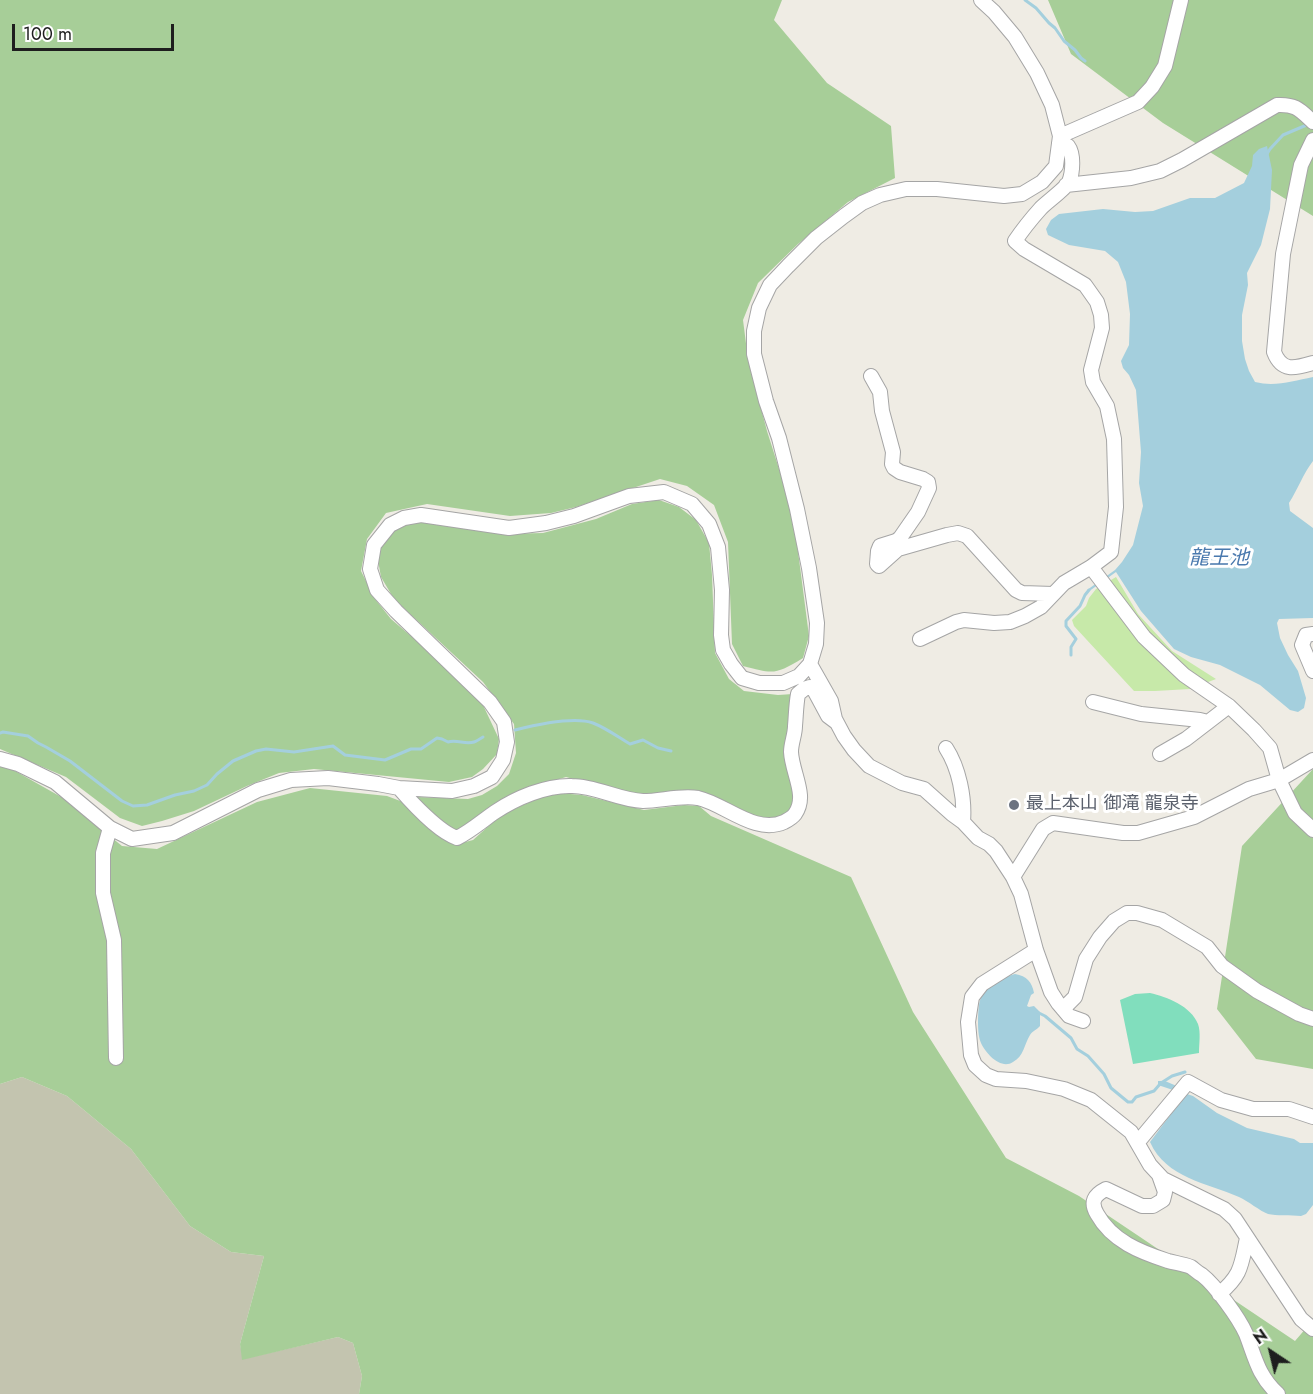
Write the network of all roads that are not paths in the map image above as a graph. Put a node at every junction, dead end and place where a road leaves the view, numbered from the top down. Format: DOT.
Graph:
graph roads {
  1 [pos="981,0"];
  2 [pos="1181,0"];
  3 [pos="1313,122"];
  4 [pos="1060,139"];
  5 [pos="1313,140"];
  6 [pos="1066,185"];
  7 [pos="1313,363"];
  8 [pos="871,376"];
  9 [pos="1098,576"];
  10 [pos="1053,594"];
  11 [pos="1313,634"];
  12 [pos="920,639"];
  13 [pos="810,664"];
  14 [pos="1313,671"];
  15 [pos="1093,702"];
  16 [pos="1229,706"];
  17 [pos="836,722"];
  18 [pos="1208,722"];
  19 [pos="945,748"];
  20 [pos="1160,753"];
  21 [pos="0,759"];
  22 [pos="1313,760"];
  23 [pos="1280,780"];
  24 [pos="399,788"];
  25 [pos="963,822"];
  26 [pos="110,828"];
  27 [pos="1313,830"];
  28 [pos="1013,877"];
  29 [pos="1036,950"];
  30 [pos="1063,1009"];
  31 [pos="1313,1019"];
  32 [pos="1083,1022"];
  33 [pos="116,1058"];
  34 [pos="1313,1117"];
  35 [pos="1137,1142"];
  36 [pos="1158,1173"];
  37 [pos="1247,1238"];
  38 [pos="1219,1294"];
  39 [pos="1313,1329"];
  40 [pos="1278,1394"];
  1 -- 4 [label="street"];
  2 -- 4 [label="street"];
  3 -- 6 [label="street"];
  4 -- 6 [label="street"];
  4 -- 13 [label="street"];
  5 -- 7 [label="street"];
  6 -- 9 [label="street"];
  8 -- 10 [label="street"];
  9 -- 10 [label="street"];
  9 -- 16 [label="street"];
  10 -- 12 [label="street"];
  11 -- 14 [label="street"];
  13 -- 17 [label="street"];
  13 -- 24 [label="street"];
  15 -- 18 [label="street"];
  16 -- 18 [label="street"];
  16 -- 23 [label="street"];
  17 -- 24 [label="street"];
  17 -- 25 [label="street"];
  18 -- 20 [label="street"];
  19 -- 25 [label="street"];
  21 -- 26 [label="street"];
  22 -- 23 [label="street"];
  23 -- 27 [label="street"];
  23 -- 28 [label="street"];
  24 -- 26 [label="street"];
  25 -- 28 [label="street"];
  26 -- 33 [label="street"];
  28 -- 29 [label="street"];
  29 -- 30 [label="street"];
  29 -- 35 [label="street"];
  30 -- 31 [label="street"];
  30 -- 32 [label="street"];
  34 -- 35 [label="street"];
  35 -- 36 [label="street"];
  36 -- 37 [label="street"];
  36 -- 38 [label="street"];
  37 -- 38 [label="street"];
  37 -- 39 [label="street"];
  38 -- 40 [label="street"];
}
